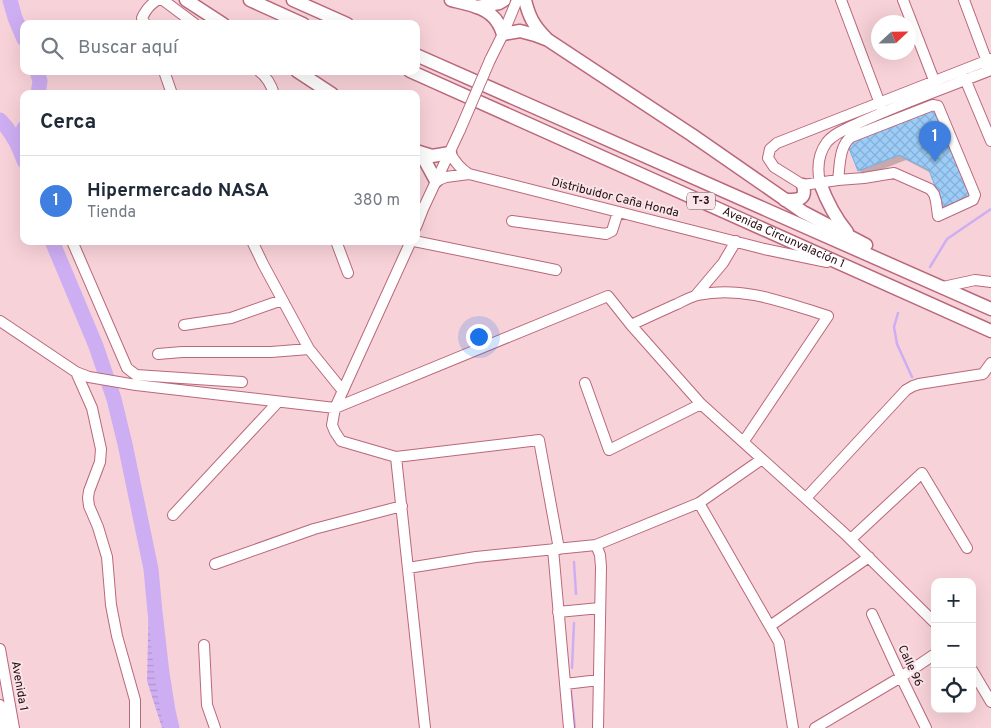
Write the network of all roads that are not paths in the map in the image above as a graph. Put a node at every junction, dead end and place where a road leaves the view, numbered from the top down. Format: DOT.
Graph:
graph roads {
  1 [pos="158,0"];
  2 [pos="186,0"];
  3 [pos="250,0"];
  4 [pos="293,0"];
  5 [pos="451,0"];
  6 [pos="504,0"];
  7 [pos="517,0"];
  8 [pos="525,0"];
  9 [pos="841,0"];
  10 [pos="903,0"];
  11 [pos="964,0"];
  12 [pos="477,7"];
  13 [pos="143,20"];
  14 [pos="190,20"];
  15 [pos="217,20"];
  16 [pos="295,20"];
  17 [pos="338,20"];
  18 [pos="503,34"];
  19 [pos="548,40"];
  20 [pos="420,56"];
  21 [pos="990,65"];
  22 [pos="165,75"];
  23 [pos="265,75"];
  24 [pos="303,75"];
  25 [pos="419,75"];
  26 [pos="964,75"];
  27 [pos="936,86"];
  28 [pos="171,90"];
  29 [pos="273,90"];
  30 [pos="326,90"];
  31 [pos="881,108"];
  32 [pos="991,141"];
  33 [pos="420,152"];
  34 [pos="450,153"];
  35 [pos="420,155"];
  36 [pos="469,174"];
  37 [pos="838,180"];
  38 [pos="436,181"];
  39 [pos="820,182"];
  40 [pos="804,185"];
  41 [pos="785,200"];
  42 [pos="618,212"];
  43 [pos="420,217"];
  44 [pos="512,221"];
  45 [pos="850,236"];
  46 [pos="736,241"];
  47 [pos="420,243"];
  48 [pos="74,245"];
  49 [pos="254,245"];
  50 [pos="338,245"];
  51 [pos="410,245"];
  52 [pos="843,265"];
  53 [pos="556,270"];
  54 [pos="348,273"];
  55 [pos="916,275"];
  56 [pos="991,282"];
  57 [pos="943,287"];
  58 [pos="696,295"];
  59 [pos="282,300"];
  60 [pos="991,309"];
  61 [pos="0,320"];
  62 [pos="184,325"];
  63 [pos="631,325"];
  64 [pos="991,331"];
  65 [pos="309,349"];
  66 [pos="158,354"];
  67 [pos="991,363"];
  68 [pos="76,372"];
  69 [pos="242,382"];
  70 [pos="585,383"];
  71 [pos="343,392"];
  72 [pos="278,402"];
  73 [pos="701,404"];
  74 [pos="336,408"];
  75 [pos="744,441"];
  76 [pos="396,458"];
  77 [pos="762,459"];
  78 [pos="806,498"];
  79 [pos="699,503"];
  80 [pos="402,506"];
  81 [pos="173,515"];
  82 [pos="851,539"];
  83 [pos="596,545"];
  84 [pos="967,548"];
  85 [pos="556,549"];
  86 [pos="869,557"];
  87 [pos="215,564"];
  88 [pos="408,568"];
  89 [pos="600,608"];
  90 [pos="558,612"];
  91 [pos="872,614"];
  92 [pos="931,619"];
  93 [pos="770,626"];
  94 [pos="204,645"];
  95 [pos="0,649"];
  96 [pos="931,657"];
  97 [pos="901,677"];
  98 [pos="976,677"];
  99 [pos="599,680"];
  100 [pos="565,684"];
  101 [pos="991,702"];
  102 [pos="4,708"];
  103 [pos="4,728"];
  104 [pos="14,728"];
  105 [pos="135,728"];
  106 [pos="215,728"];
  107 [pos="425,728"];
  108 [pos="569,728"];
  109 [pos="598,728"];
  110 [pos="793,728"];
  111 [pos="815,728"];
  112 [pos="926,728"];
  1 -- 13 [label="street"];
  1 -- 14 [label="street"];
  2 -- 15 [label="main road"];
  3 -- 16 [label="main road"];
  4 -- 17 [label="main road"];
  5 -- 12 [label="main road"];
  6 -- 12 [label="main road"];
  7 -- 18 [label="street"];
  8 -- 19 [label="main road"];
  9 -- 31 [label="street"];
  10 -- 27 [label="street"];
  11 -- 21 [label="street"];
  12 -- 18 [label="main road"];
  18 -- 19 [label="main road"];
  18 -- 34 [label="street, bridge"];
  19 -- 41 [label="main road"];
  20 -- 55 [label="main road, Avenida Circunvalación 1 / T-3"];
  21 -- 26 [label="street"];
  22 -- 28 [label="street"];
  23 -- 29 [label="street"];
  24 -- 30 [label="main road"];
  25 -- 52 [label="main road, Avenida Circunvalación 1 / T-3"];
  26 -- 27 [label="street"];
  26 -- 32 [label="street"];
  27 -- 31 [label="street"];
  31 -- 39 [label="street"];
  31 -- 40 [label="street"];
  33 -- 34 [label="main road"];
  34 -- 36 [label="street"];
  34 -- 38 [label="street"];
  35 -- 38 [label="main road"];
  36 -- 38 [label="street, Distribuidor Caña Honda"];
  36 -- 42 [label="street, Distribuidor Caña Honda"];
  37 -- 37 [label="street"];
  37 -- 39 [label="street"];
  38 -- 43 [label="street"];
  39 -- 40 [label="street"];
  39 -- 45 [label="main road"];
  40 -- 41 [label="main road"];
  41 -- 45 [label="main road"];
  42 -- 44 [label="street"];
  42 -- 46 [label="street, Distribuidor Caña Honda"];
  45 -- 55 [label="main road"];
  46 -- 52 [label="street, Distribuidor Caña Honda"];
  46 -- 58 [label="street"];
  47 -- 53 [label="street"];
  48 -- 69 [label="street"];
  49 -- 59 [label="street"];
  50 -- 54 [label="street"];
  51 -- 71 [label="street"];
  52 -- 64 [label="main road, Avenida Circunvalación 1 / T-3"];
  55 -- 57 [label="main road, Avenida Circunvalación 1 / T-3"];
  56 -- 57 [label="street"];
  57 -- 60 [label="main road, Avenida Circunvalación 1 / T-3"];
  58 -- 63 [label="street"];
  58 -- 75 [label="street"];
  59 -- 62 [label="street"];
  59 -- 65 [label="street"];
  61 -- 68 [label="street"];
  63 -- 73 [label="street"];
  63 -- 74 [label="street"];
  65 -- 66 [label="street"];
  65 -- 71 [label="street"];
  67 -- 78 [label="street"];
  68 -- 72 [label="street"];
  68 -- 105 [label="street"];
  70 -- 73 [label="street"];
  71 -- 74 [label="street"];
  72 -- 74 [label="street"];
  72 -- 81 [label="street"];
  73 -- 75 [label="street"];
  74 -- 76 [label="street"];
  75 -- 77 [label="street"];
  76 -- 80 [label="street"];
  76 -- 85 [label="street"];
  77 -- 78 [label="street"];
  77 -- 79 [label="street"];
  78 -- 82 [label="street"];
  79 -- 83 [label="street"];
  79 -- 93 [label="street"];
  80 -- 87 [label="street"];
  80 -- 88 [label="street"];
  82 -- 84 [label="street"];
  82 -- 86 [label="street"];
  83 -- 85 [label="street"];
  83 -- 89 [label="street"];
  85 -- 88 [label="street"];
  85 -- 90 [label="street"];
  86 -- 92 [label="street"];
  86 -- 93 [label="street"];
  88 -- 107 [label="street"];
  89 -- 90 [label="street"];
  89 -- 99 [label="street"];
  90 -- 100 [label="street"];
  91 -- 97 [label="street, Calle 96"];
  93 -- 110 [label="street"];
  94 -- 106 [label="street"];
  95 -- 102 [label="street, Avenida 1"];
  96 -- 97 [label="street"];
  97 -- 111 [label="street"];
  97 -- 112 [label="street, Calle 96"];
  98 -- 101 [label="street"];
  99 -- 100 [label="street"];
  99 -- 109 [label="street"];
  100 -- 108 [label="street"];
  102 -- 103 [label="street"];
  102 -- 104 [label="street, Avenida 1"];
}
